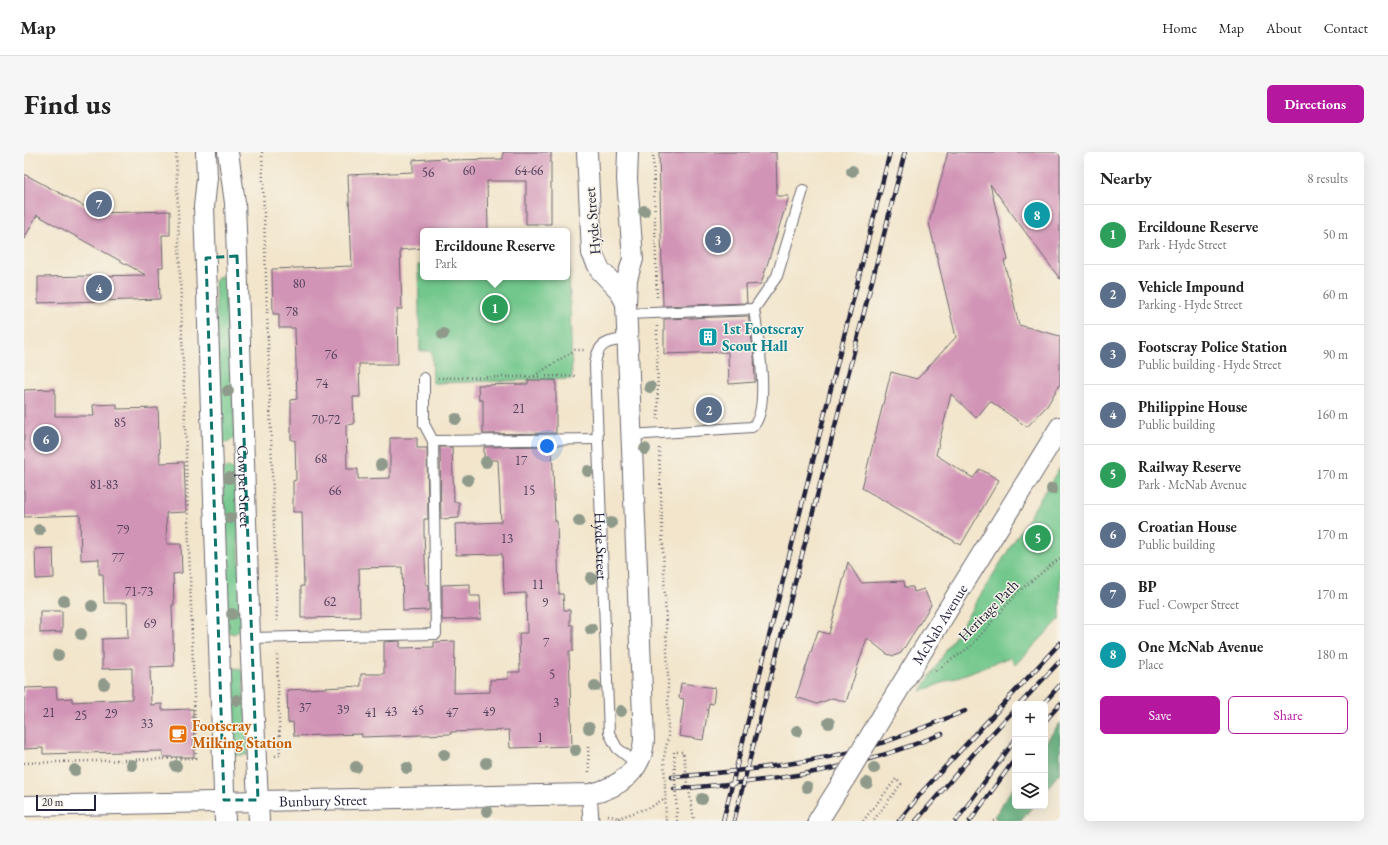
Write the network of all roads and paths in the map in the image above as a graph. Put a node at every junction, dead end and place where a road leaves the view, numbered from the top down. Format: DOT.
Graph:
graph roads {
  1 [pos="176,152"];
  2 [pos="206,152"];
  3 [pos="228,152"];
  4 [pos="262,152"];
  5 [pos="587,152"];
  6 [pos="628,152"];
  7 [pos="653,152"];
  8 [pos="803,190"];
  9 [pos="237,256"];
  10 [pos="206,258"];
  11 [pos="627,309"];
  12 [pos="754,309"];
  13 [pos="657,313"];
  14 [pos="628,339"];
  15 [pos="598,349"];
  16 [pos="534,376"];
  17 [pos="575,376"];
  18 [pos="424,378"];
  19 [pos="1060,427"];
  20 [pos="658,434"];
  21 [pos="631,435"];
  22 [pos="597,439"];
  23 [pos="433,441"];
  24 [pos="244,453"];
  25 [pos="213,454"];
  26 [pos="1060,558"];
  27 [pos="277,637"];
  28 [pos="250,644"];
  29 [pos="220,652"];
  30 [pos="929,674"];
  31 [pos="588,747"];
  32 [pos="270,756"];
  33 [pos="24,763"];
  34 [pos="637,764"];
  35 [pos="589,782"];
  36 [pos="621,782"];
  37 [pos="665,798"];
  38 [pos="224,800"];
  39 [pos="258,800"];
  40 [pos="24,806"];
  41 [pos="605,814"];
  42 [pos="618,818"];
  43 [pos="225,821"];
  44 [pos="258,821"];
  45 [pos="627,821"];
  46 [pos="666,821"];
  47 [pos="677,821"];
  48 [pos="694,821"];
  49 [pos="818,821"];
  50 [pos="863,821"];
  51 [pos="873,821"];
  1 -- 33 [label="path"];
  2 -- 10 [label="street, Cowper Street"];
  3 -- 9 [label="street, Cowper Street"];
  4 -- 27 [label="path"];
  5 -- 11 [label="street, Hyde Street"];
  6 -- 11 [label="street, Hyde Street"];
  7 -- 13 [label="path"];
  8 -- 12 [label="lane"];
  9 -- 10 [label="street"];
  9 -- 24 [label="street, Cowper Street"];
  10 -- 25 [label="street, Cowper Street"];
  11 -- 13 [label="lane"];
  11 -- 14 [label="street, Hyde Street"];
  12 -- 13 [label="lane"];
  12 -- 20 [label="lane"];
  13 -- 20 [label="path"];
  14 -- 15 [label="lane"];
  14 -- 21 [label="street, Hyde Street"];
  15 -- 16 [label="path"];
  15 -- 22 [label="lane, Hyde Street"];
  16 -- 17 [label="path"];
  16 -- 18 [label="path"];
  18 -- 23 [label="lane"];
  19 -- 49 [label="street, McNab Avenue, bridge"];
  20 -- 21 [label="lane"];
  20 -- 37 [label="path"];
  21 -- 34 [label="street, Hyde Street"];
  22 -- 23 [label="lane"];
  22 -- 34 [label="lane, Hyde Street"];
  23 -- 27 [label="lane"];
  24 -- 25 [label="street"];
  24 -- 28 [label="street, Cowper Street"];
  25 -- 29 [label="street, Cowper Street"];
  26 -- 30 [label="path, Heritage Path"];
  27 -- 28 [label="lane"];
  27 -- 32 [label="path"];
  28 -- 29 [label="street"];
  28 -- 39 [label="street, Cowper Street"];
  29 -- 38 [label="street, Cowper Street"];
  31 -- 35 [label="path"];
  34 -- 36 [label="street, Hyde Street"];
  36 -- 39 [label="street, Bunbury Street"];
  37 -- 42 [label="path"];
  37 -- 46 [label="path"];
  38 -- 39 [label="street, Bunbury Street"];
  38 -- 40 [label="street, Bunbury Street"];
  38 -- 43 [label="street, Cowper Street"];
  39 -- 44 [label="street, Cowper Street"];
  41 -- 42 [label="path"];
  42 -- 45 [label="path"];
  47 -- 48 [label="path, bridge"];
  50 -- 51 [label="path"];
}
